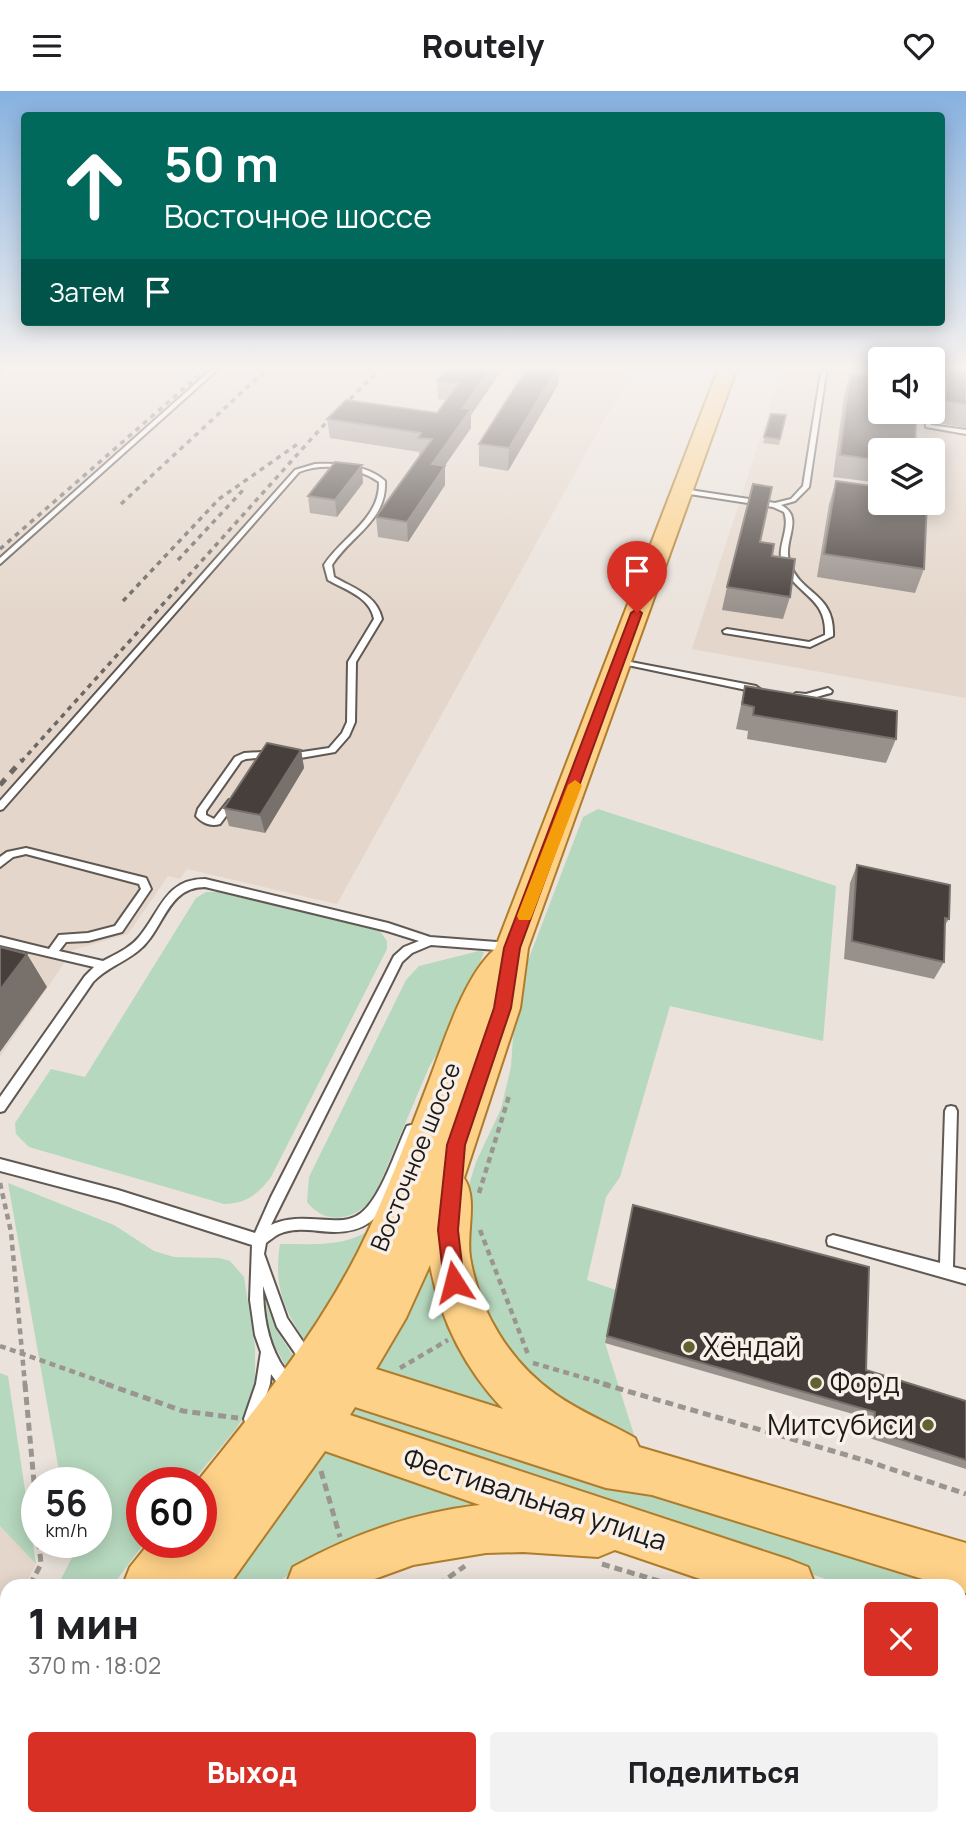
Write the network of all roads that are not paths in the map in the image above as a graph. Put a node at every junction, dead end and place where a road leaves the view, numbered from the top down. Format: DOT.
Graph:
graph roads {
  1 [pos="124,451"];
  2 [pos="698,451"];
  3 [pos="811,451"];
  4 [pos="683,491"];
  5 [pos="775,505"];
  6 [pos="0,562"];
  7 [pos="727,631"];
  8 [pos="618,661"];
  9 [pos="762,690"];
  10 [pos="828,691"];
  11 [pos="787,695"];
  12 [pos="262,755"];
  13 [pos="274,757"];
  14 [pos="284,757"];
  15 [pos="255,767"];
  16 [pos="236,797"];
  17 [pos="0,807"];
  18 [pos="0,863"];
  19 [pos="0,941"];
  20 [pos="430,941"];
  21 [pos="512,948"];
  22 [pos="52,953"];
  23 [pos="102,965"];
  24 [pos="468,1027"];
  25 [pos="425,1098"];
  26 [pos="0,1107"];
  27 [pos="951,1111"];
  28 [pos="414,1122"];
  29 [pos="456,1145"];
  30 [pos="0,1165"];
  31 [pos="259,1241"];
  32 [pos="833,1241"];
  33 [pos="259,1257"];
  34 [pos="946,1271"];
  35 [pos="966,1277"];
  36 [pos="267,1355"];
  37 [pos="318,1392"];
  38 [pos="242,1433"];
  39 [pos="652,1472"];
  40 [pos="217,1489"];
  41 [pos="169,1558"];
  42 [pos="670,1564"];
  43 [pos="966,1568"];
  44 [pos="153,1579"];
  45 [pos="204,1579"];
  46 [pos="321,1579"];
  47 [pos="756,1579"];
  1 -- 6 [label="lane"];
  2 -- 4 [label="main road, Восточное шоссе"];
  3 -- 5 [label="lane"];
  4 -- 5 [label="lane"];
  4 -- 8 [label="main road, Восточное шоссе"];
  5 -- 7 [label="lane"];
  8 -- 9 [label="lane"];
  8 -- 21 [label="main road, Восточное шоссе"];
  10 -- 11 [label="lane"];
  12 -- 13 [label="lane"];
  12 -- 15 [label="lane"];
  12 -- 16 [label="lane"];
  14 -- 17 [label="lane"];
  18 -- 22 [label="lane"];
  19 -- 22 [label="lane"];
  20 -- 21 [label="lane"];
  20 -- 23 [label="lane"];
  20 -- 31 [label="lane"];
  21 -- 24 [label="main road, Восточное шоссе"];
  21 -- 29 [label="main road, Восточное шоссе"];
  22 -- 23 [label="lane"];
  23 -- 26 [label="lane"];
  24 -- 25 [label="lane"];
  24 -- 37 [label="main road, Восточное шоссе"];
  27 -- 34 [label="lane"];
  28 -- 31 [label="lane"];
  29 -- 37 [label="main road"];
  29 -- 39 [label="main road"];
  30 -- 31 [label="lane"];
  31 -- 33 [label="lane"];
  32 -- 34 [label="lane"];
  33 -- 36 [label="lane"];
  33 -- 37 [label="lane"];
  34 -- 35 [label="lane"];
  36 -- 37 [label="lane"];
  36 -- 38 [label="lane"];
  37 -- 39 [label="main road"];
  37 -- 40 [label="main road"];
  37 -- 42 [label="main road, Фестивальная улица"];
  37 -- 45 [label="main road"];
  39 -- 43 [label="main road"];
  41 -- 44 [label="main road"];
  42 -- 46 [label="main road"];
  42 -- 47 [label="main road, Фестивальная улица"];
}
